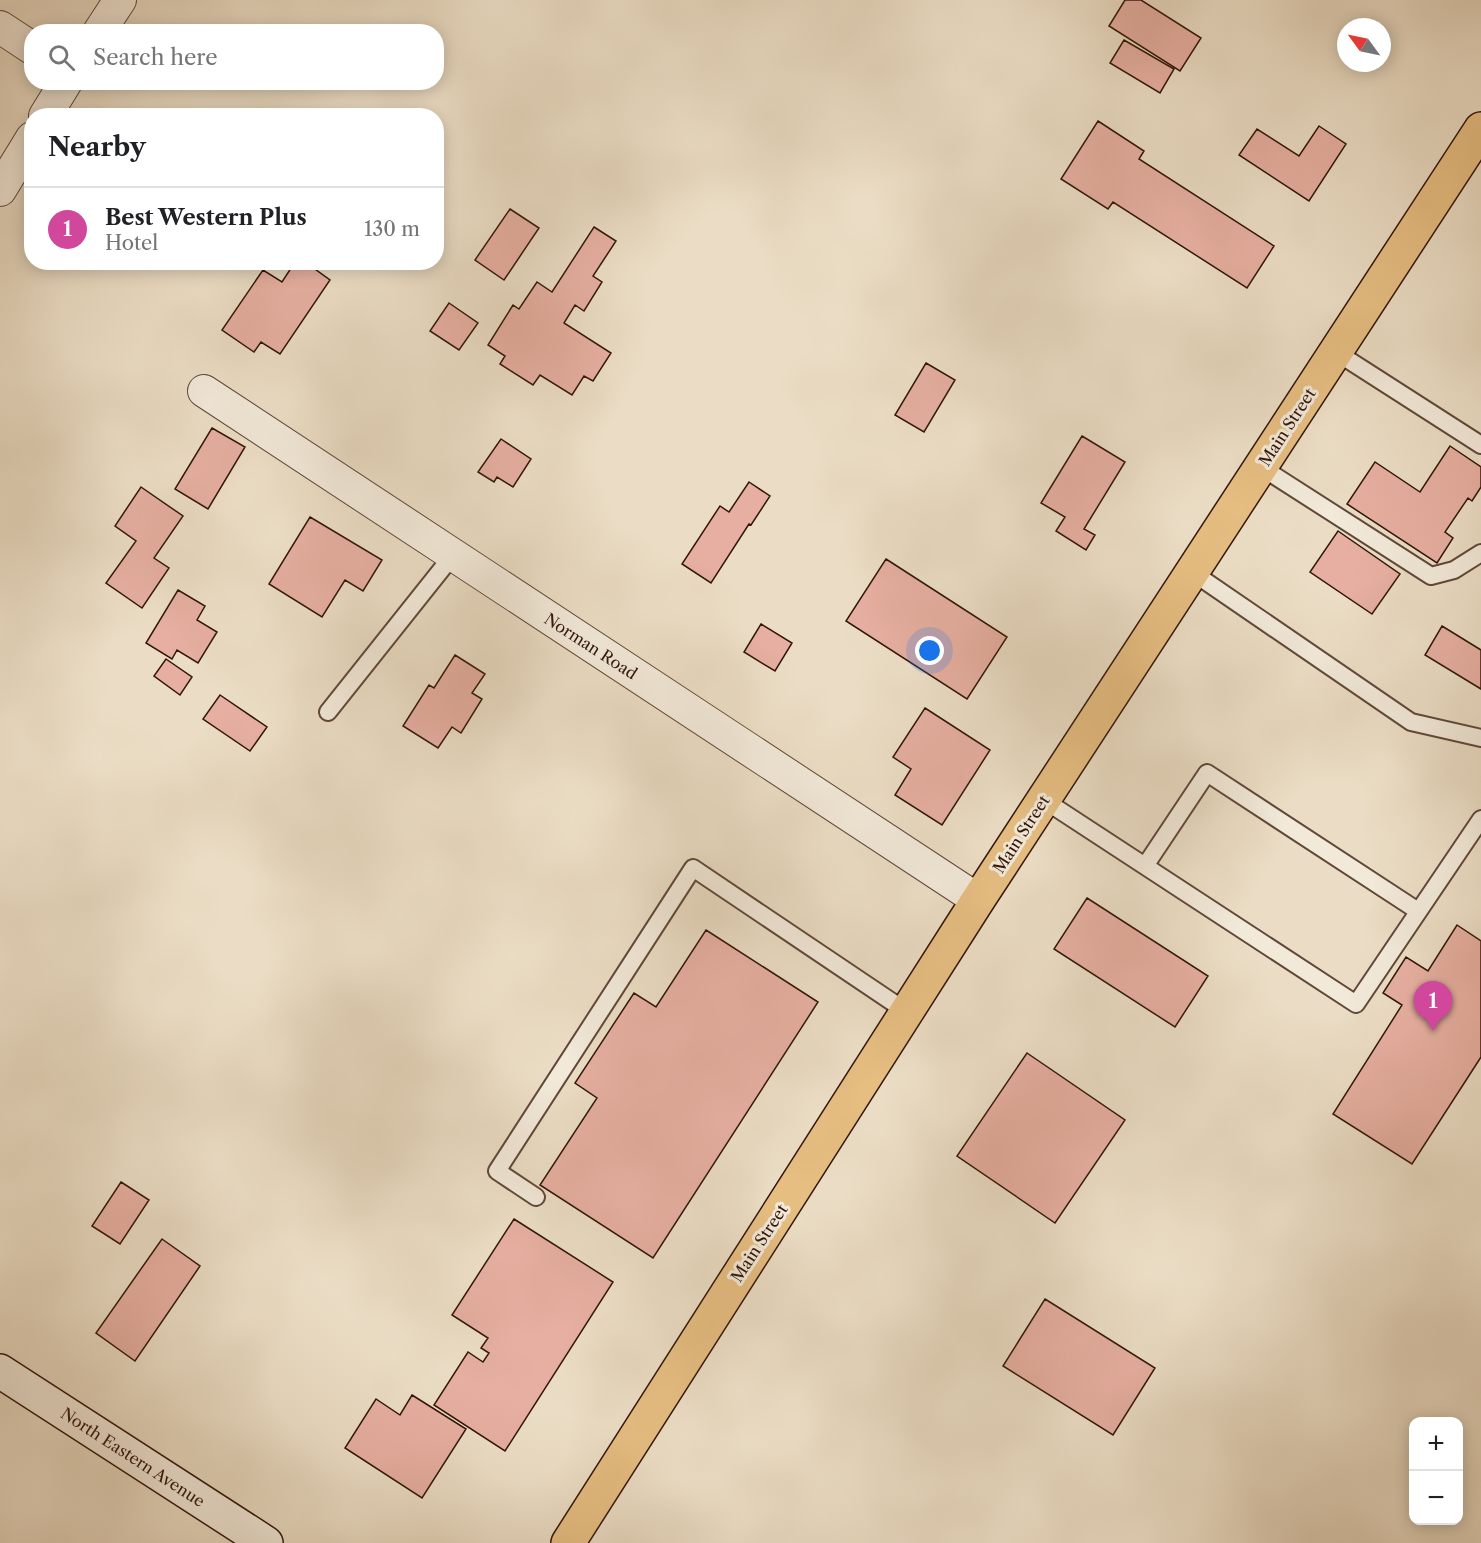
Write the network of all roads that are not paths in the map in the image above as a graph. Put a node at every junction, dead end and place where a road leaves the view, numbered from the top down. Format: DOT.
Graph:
graph roads {
  1 [pos="120,0"];
  2 [pos="104,24"];
  3 [pos="0,27"];
  4 [pos="24,43"];
  5 [pos="61,90"];
  6 [pos="50,108"];
  7 [pos="1481,129"];
  8 [pos="24,151"];
  9 [pos="0,190"];
  10 [pos="1336,352"];
  11 [pos="204,391"];
  12 [pos="1481,445"];
  13 [pos="1261,467"];
  14 [pos="1481,553"];
  15 [pos="453,555"];
  16 [pos="1192,572"];
  17 [pos="328,712"];
  18 [pos="1481,738"];
  19 [pos="1044,800"];
  20 [pos="1480,823"];
  21 [pos="1145,866"];
  22 [pos="978,900"];
  23 [pos="1418,911"];
  24 [pos="907,1012"];
  25 [pos="536,1197"];
  26 [pos="0,1371"];
  27 [pos="266,1543"];
  28 [pos="568,1543"];
  1 -- 2 [label="street"];
  3 -- 4 [label="street"];
  5 -- 6 [label="street"];
  7 -- 10 [label="main road, Main Street"];
  8 -- 9 [label="street"];
  10 -- 12 [label="lane"];
  10 -- 13 [label="main road, Main Street"];
  11 -- 15 [label="street, Norman Road"];
  13 -- 14 [label="lane"];
  13 -- 16 [label="main road, Main Street"];
  15 -- 17 [label="lane"];
  15 -- 22 [label="street, Norman Road"];
  16 -- 18 [label="lane"];
  16 -- 19 [label="main road, Main Street"];
  19 -- 21 [label="lane"];
  19 -- 22 [label="main road, Main Street"];
  20 -- 23 [label="lane"];
  21 -- 23 [label="lane"];
  21 -- 23 [label="lane"];
  22 -- 24 [label="main road, Main Street"];
  24 -- 25 [label="lane"];
  24 -- 28 [label="main road, Main Street"];
  26 -- 27 [label="street, North Eastern Avenue"];
}
